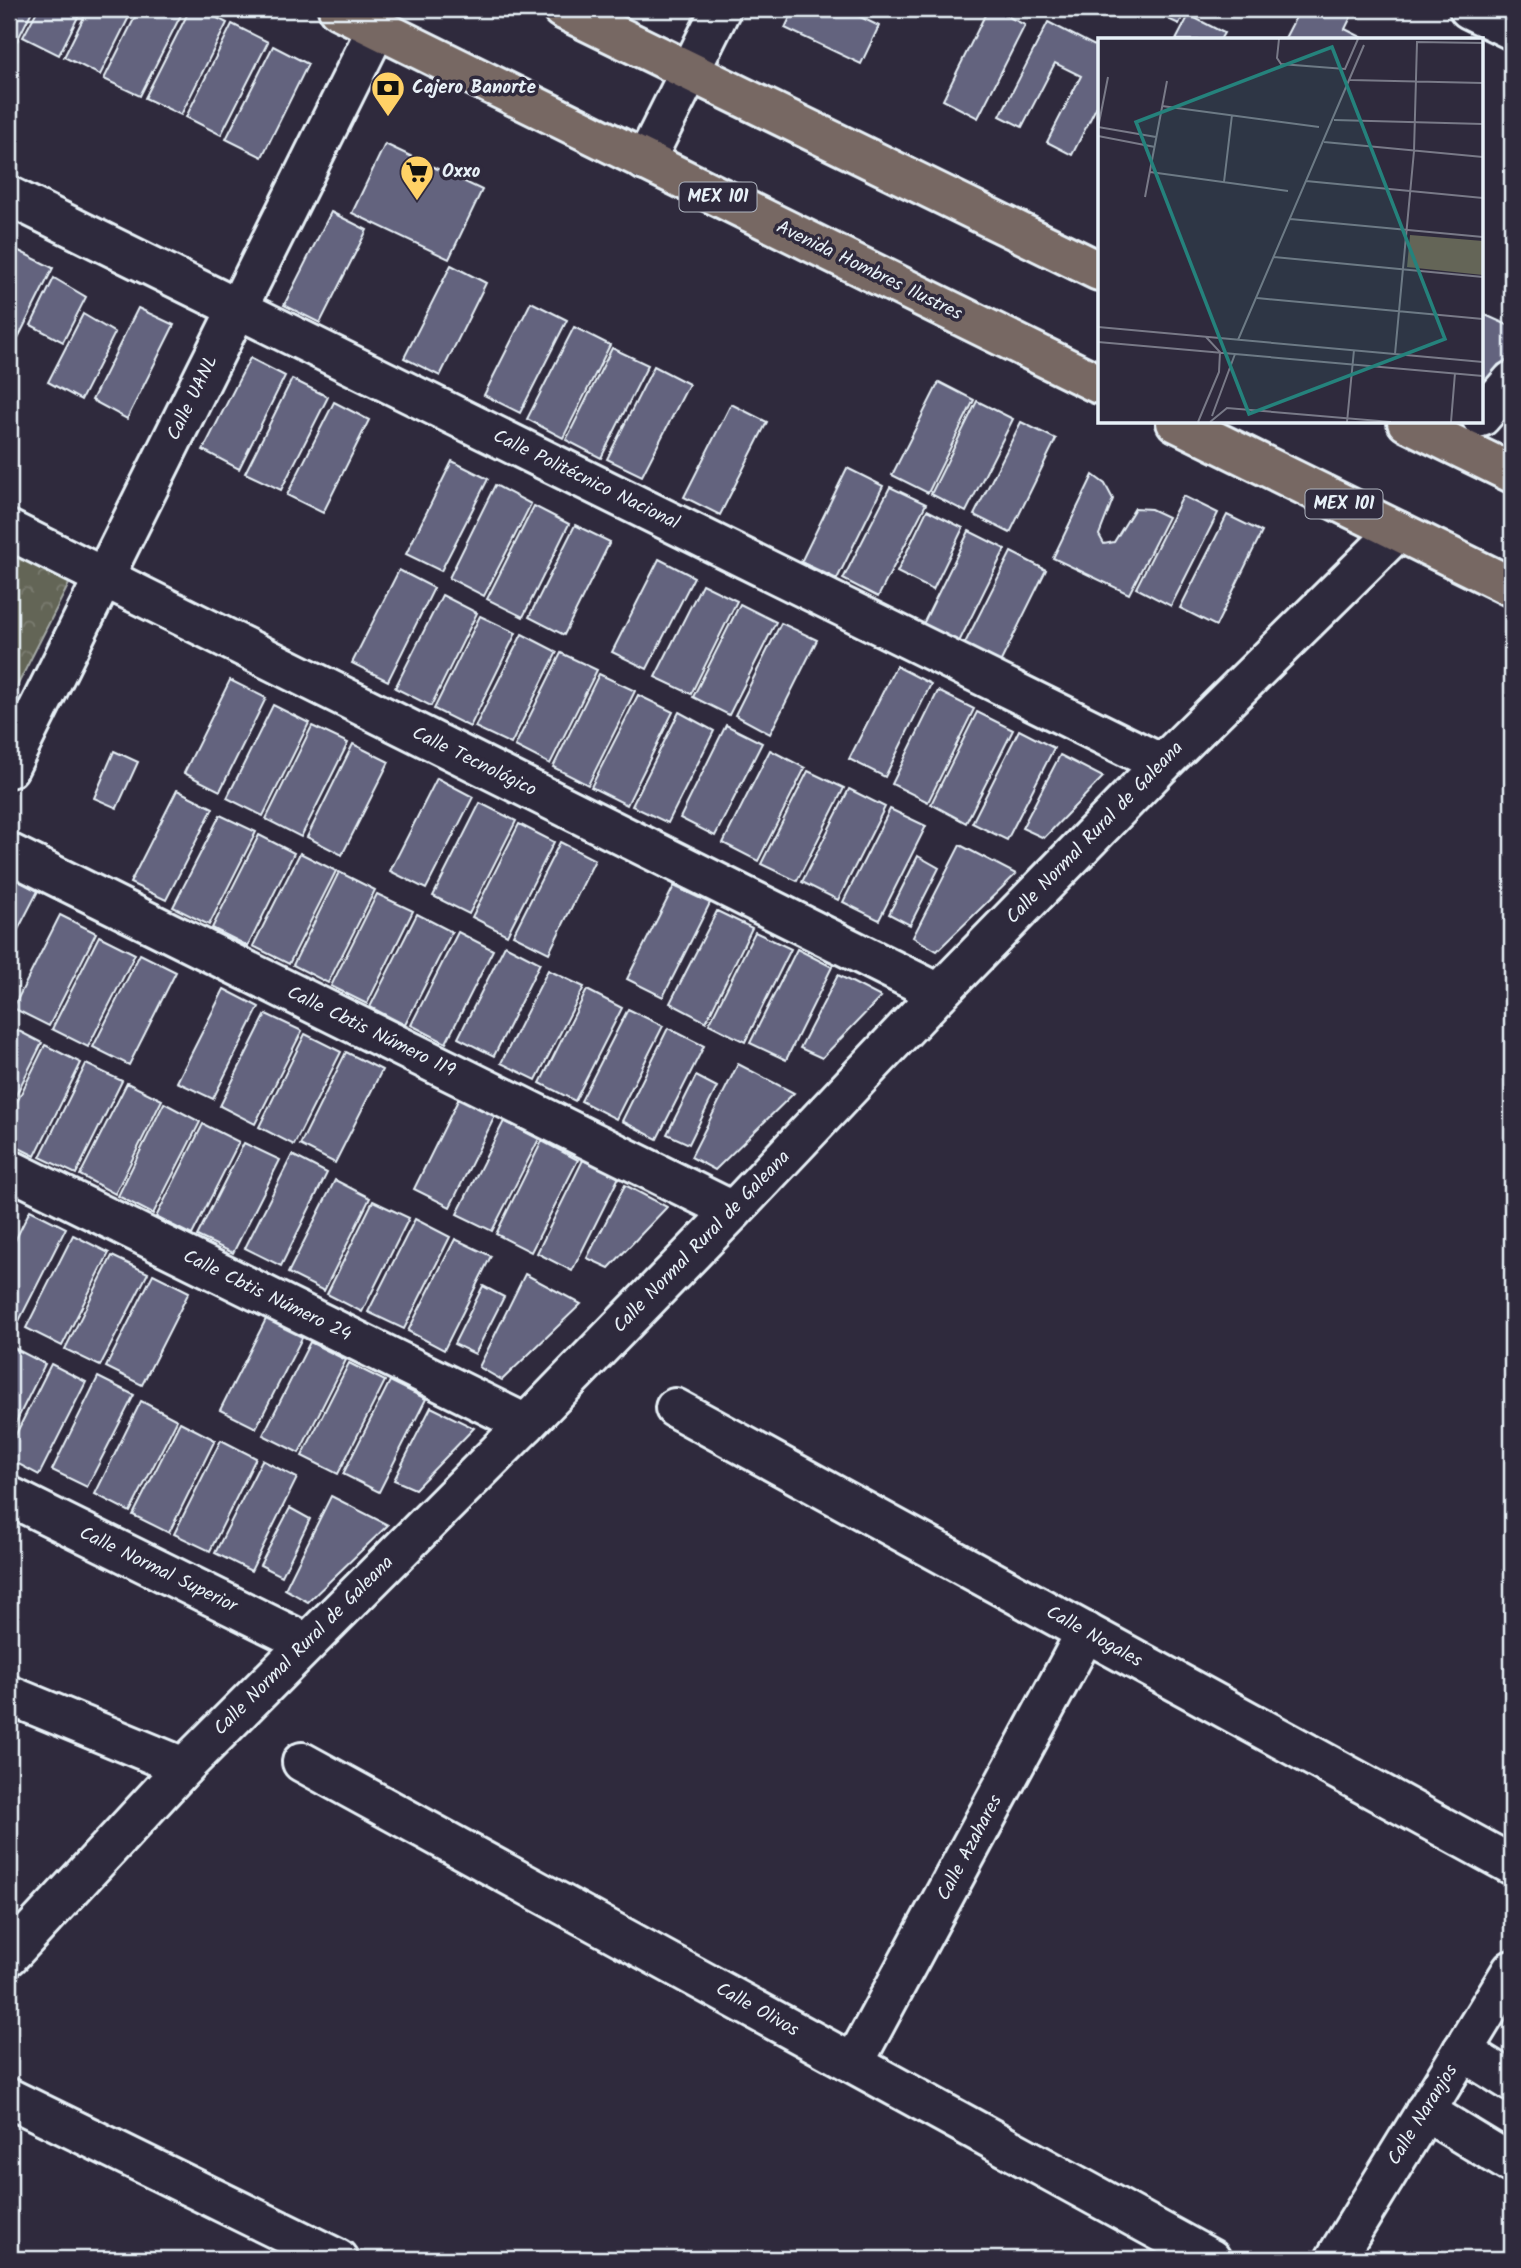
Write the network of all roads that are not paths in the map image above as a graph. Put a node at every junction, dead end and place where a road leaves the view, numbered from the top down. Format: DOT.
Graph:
graph roads {
  1 [pos="338,9"];
  2 [pos="562,9"];
  3 [pos="721,9"];
  4 [pos="1469,9"];
  5 [pos="377,28"];
  6 [pos="1512,30"];
  7 [pos="690,71"];
  8 [pos="645,161"];
  9 [pos="9,197"];
  10 [pos="1098,271"];
  11 [pos="237,309"];
  12 [pos="1512,381"];
  13 [pos="1098,384"];
  14 [pos="1482,419"];
  15 [pos="1180,424"];
  16 [pos="1418,424"];
  17 [pos="1470,434"];
  18 [pos="1512,445"];
  19 [pos="1512,473"];
  20 [pos="9,530"];
  21 [pos="1398,531"];
  22 [pos="103,578"];
  23 [pos="1512,587"];
  24 [pos="1163,764"];
  25 [pos="9,768"];
  26 [pos="9,853"];
  27 [pos="939,993"];
  28 [pos="9,1169"];
  29 [pos="733,1211"];
  30 [pos="675,1408"];
  31 [pos="526,1424"];
  32 [pos="9,1496"];
  33 [pos="1086,1632"];
  34 [pos="307,1643"];
  35 [pos="9,1695"];
  36 [pos="302,1762"];
  37 [pos="184,1767"];
  38 [pos="1512,1866"];
  39 [pos="9,1956"];
  40 [pos="1512,1970"];
  41 [pos="1462,2051"];
  42 [pos="854,2063"];
  43 [pos="1512,2082"];
  44 [pos="9,2098"];
  45 [pos="1425,2111"];
  46 [pos="1512,2164"];
  47 [pos="338,2259"];
  48 [pos="1211,2259"];
  49 [pos="1335,2259"];
  1 -- 5 [label="main road, Avenida Hombres Ilustres / MEX 101"];
  2 -- 7 [label="main road"];
  3 -- 7 [label="street"];
  4 -- 6 [label="street"];
  5 -- 8 [label="main road, Avenida Hombres Ilustres / MEX 101"];
  5 -- 11 [label="street, Calle UANL"];
  7 -- 8 [label="street"];
  7 -- 10 [label="main road"];
  8 -- 13 [label="main road, Avenida Hombres Ilustres / MEX 101"];
  9 -- 11 [label="street, Calle Politécnico Nacional"];
  11 -- 22 [label="street, Calle UANL"];
  11 -- 24 [label="street, Calle Politécnico Nacional"];
  12 -- 14 [label="street"];
  15 -- 21 [label="main road, MEX 101"];
  16 -- 17 [label="main road"];
  17 -- 18 [label="main road"];
  17 -- 19 [label="main road"];
  20 -- 22 [label="street, Calle Tecnológico"];
  21 -- 23 [label="main road, MEX 101"];
  21 -- 24 [label="street, Calle Normal Rural de Galeana"];
  22 -- 25 [label="street, Calle UANL"];
  22 -- 27 [label="street, Calle Tecnológico"];
  24 -- 27 [label="street, Calle Normal Rural de Galeana"];
  26 -- 29 [label="street, Calle Cbtis Número 119"];
  27 -- 29 [label="street, Calle Normal Rural de Galeana"];
  28 -- 31 [label="street, Calle Cbtis Número 24"];
  29 -- 31 [label="street, Calle Normal Rural de Galeana"];
  30 -- 33 [label="street, Calle Nogales"];
  31 -- 34 [label="street, Calle Normal Rural de Galeana"];
  32 -- 34 [label="street, Calle Normal Superior"];
  33 -- 38 [label="street, Calle Nogales"];
  33 -- 42 [label="street, Calle Azahares"];
  34 -- 37 [label="street, Calle Normal Rural de Galeana"];
  35 -- 37 [label="street"];
  36 -- 42 [label="street, Calle Olivos"];
  37 -- 39 [label="street, Calle Normal Rural de Galeana"];
  40 -- 41 [label="street, Calle Naranjos"];
  41 -- 43 [label="street"];
  41 -- 45 [label="street, Calle Naranjos"];
  42 -- 48 [label="street, Calle Olivos"];
  44 -- 47 [label="street"];
  45 -- 46 [label="street"];
  45 -- 49 [label="street, Calle Naranjos"];
}
